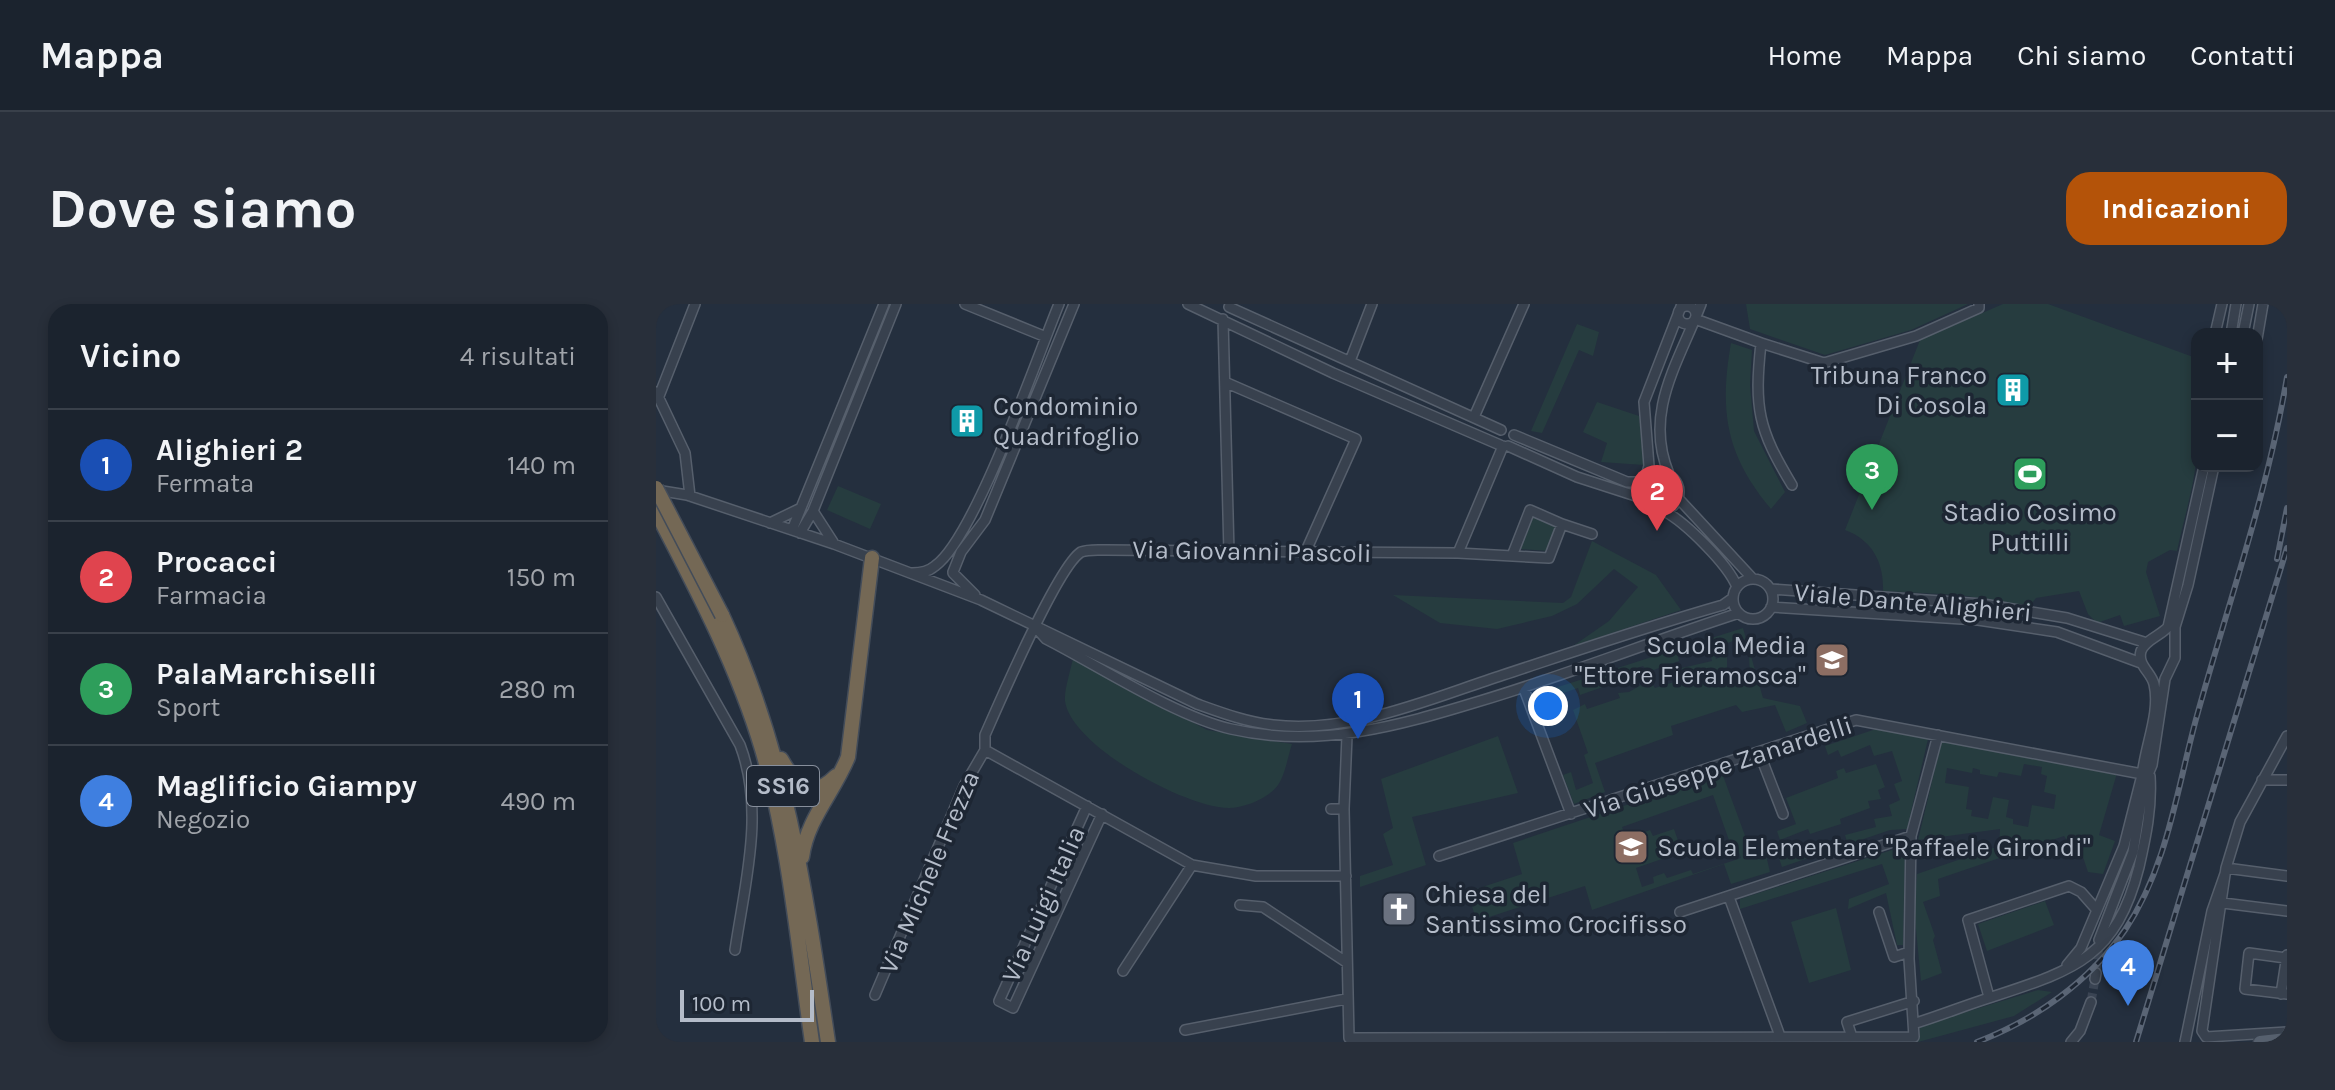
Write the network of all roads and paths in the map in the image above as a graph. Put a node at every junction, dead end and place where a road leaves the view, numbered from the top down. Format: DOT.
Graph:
graph roads {
  1 [pos="695,304"];
  2 [pos="884,304"];
  3 [pos="896,304"];
  4 [pos="965,304"];
  5 [pos="1059,304"];
  6 [pos="1074,304"];
  7 [pos="1188,304"];
  8 [pos="1372,304"];
  9 [pos="1524,304"];
  10 [pos="1701,304"];
  11 [pos="1979,304"];
  12 [pos="2222,304"];
  13 [pos="2236,304"];
  14 [pos="2249,304"];
  15 [pos="2263,304"];
  16 [pos="1228,306"];
  17 [pos="1212,308"];
  18 [pos="1680,308"];
  19 [pos="1223,319"];
  20 [pos="1695,319"];
  21 [pos="2216,328"];
  22 [pos="2232,328"];
  23 [pos="2244,328"];
  24 [pos="2259,328"];
  25 [pos="1046,337"];
  26 [pos="1761,343"];
  27 [pos="1350,361"];
  28 [pos="1227,383"];
  29 [pos="657,394"];
  30 [pos="1474,417"];
  31 [pos="1501,430"];
  32 [pos="1514,435"];
  33 [pos="1504,446"];
  34 [pos="2203,472"];
  35 [pos="2213,472"];
  36 [pos="1669,474"];
  37 [pos="1644,481"];
  38 [pos="1792,485"];
  39 [pos="658,489"];
  40 [pos="690,496"];
  41 [pos="1642,498"];
  42 [pos="1678,498"];
  43 [pos="801,506"];
  44 [pos="656,511"];
  45 [pos="813,511"];
  46 [pos="1664,511"];
  47 [pos="770,523"];
  48 [pos="1562,524"];
  49 [pos="796,532"];
  50 [pos="1592,534"];
  51 [pos="834,544"];
  52 [pos="1229,553"];
  53 [pos="1305,553"];
  54 [pos="1458,553"];
  55 [pos="1512,556"];
  56 [pos="872,558"];
  57 [pos="937,566"];
  58 [pos="953,572"];
  59 [pos="911,573"];
  60 [pos="1753,579"];
  61 [pos="939,583"];
  62 [pos="1737,587"];
  63 [pos="1771,589"];
  64 [pos="656,597"];
  65 [pos="1733,598"];
  66 [pos="981,600"];
  67 [pos="1771,607"];
  68 [pos="1739,613"];
  69 [pos="717,617"];
  70 [pos="1035,628"];
  71 [pos="2158,639"];
  72 [pos="2147,643"];
  73 [pos="2173,647"];
  74 [pos="2145,667"];
  75 [pos="2170,669"];
  76 [pos="1517,671"];
  77 [pos="1524,688"];
  78 [pos="1345,722"];
  79 [pos="1938,735"];
  80 [pos="1347,736"];
  81 [pos="2287,736"];
  82 [pos="774,746"];
  83 [pos="985,750"];
  84 [pos="1759,752"];
  85 [pos="842,771"];
  86 [pos="2144,777"];
  87 [pos="2262,780"];
  88 [pos="2287,780"];
  89 [pos="1087,806"];
  90 [pos="1331,809"];
  91 [pos="1344,809"];
  92 [pos="1102,814"];
  93 [pos="1571,814"];
  94 [pos="1783,814"];
  95 [pos="1911,836"];
  96 [pos="1439,856"];
  97 [pos="1192,865"];
  98 [pos="800,869"];
  99 [pos="2226,870"];
  100 [pos="1346,876"];
  101 [pos="2287,876"];
  102 [pos="1729,897"];
  103 [pos="2223,903"];
  104 [pos="1240,905"];
  105 [pos="2096,909"];
  106 [pos="2287,911"];
  107 [pos="1680,912"];
  108 [pos="1879,912"];
  109 [pos="2099,940"];
  110 [pos="735,950"];
  111 [pos="1909,952"];
  112 [pos="2287,952"];
  113 [pos="2286,958"];
  114 [pos="1346,962"];
  115 [pos="808,965"];
  116 [pos="1123,971"];
  117 [pos="2055,975"];
  118 [pos="2284,994"];
  119 [pos="875,995"];
  120 [pos="1989,997"];
  121 [pos="1346,999"];
  122 [pos="1914,1001"];
  123 [pos="2091,1002"];
  124 [pos="1916,1023"];
  125 [pos="1185,1030"];
  126 [pos="2080,1031"];
  127 [pos="2287,1032"];
  128 [pos="1780,1036"];
  129 [pos="1852,1037"];
  130 [pos="2287,1039"];
  131 [pos="812,1042"];
  132 [pos="828,1042"];
  133 [pos="2071,1042"];
  134 [pos="2079,1042"];
  135 [pos="2185,1042"];
  136 [pos="2260,1042"];
  1 -- 29 [label="street"];
  2 -- 43 [label="street"];
  3 -- 45 [label="street"];
  4 -- 25 [label="street"];
  5 -- 25 [label="street"];
  6 -- 58 [label="street"];
  7 -- 17 [label="street"];
  8 -- 27 [label="street"];
  9 -- 30 [label="street"];
  10 -- 20 [label="street"];
  11 -- 26 [label="street"];
  12 -- 21 [label="street"];
  13 -- 22 [label="street"];
  14 -- 23 [label="street"];
  15 -- 24 [label="street"];
  16 -- 19 [label="street"];
  16 -- 27 [label="street"];
  17 -- 19 [label="street"];
  18 -- 20 [label="street"];
  18 -- 37 [label="street"];
  19 -- 28 [label="street"];
  19 -- 33 [label="street"];
  20 -- 26 [label="street"];
  20 -- 36 [label="street"];
  25 -- 57 [label="street"];
  26 -- 38 [label="street"];
  27 -- 30 [label="street"];
  28 -- 52 [label="street"];
  28 -- 53 [label="street"];
  29 -- 40 [label="street"];
  30 -- 31 [label="street"];
  31 -- 32 [label="street"];
  31 -- 33 [label="street"];
  32 -- 33 [label="street"];
  32 -- 37 [label="street"];
  33 -- 41 [label="street"];
  33 -- 54 [label="street"];
  34 -- 71 [label="street"];
  35 -- 73 [label="street"];
  36 -- 37 [label="street"];
  36 -- 42 [label="street"];
  37 -- 41 [label="street"];
  39 -- 40 [label="street, Viale Dante Alighieri"];
  39 -- 69 [label="highway, SS16, bridge"];
  40 -- 47 [label="street, Viale Dante Alighieri"];
  41 -- 46 [label="street"];
  42 -- 46 [label="street"];
  42 -- 60 [label="street, Viale Dante Alighieri"];
  43 -- 47 [label="street"];
  43 -- 49 [label="street"];
  44 -- 69 [label="highway, SS16"];
  45 -- 49 [label="street"];
  45 -- 51 [label="street"];
  46 -- 62 [label="street"];
  47 -- 49 [label="street, Viale Dante Alighieri"];
  48 -- 50 [label="street"];
  48 -- 55 [label="street, Via Giovanni Pascoli"];
  48 -- 55 [label="street"];
  49 -- 51 [label="street, Viale Dante Alighieri"];
  51 -- 56 [label="street, Viale Dante Alighieri"];
  52 -- 53 [label="street, Via Giovanni Pascoli"];
  52 -- 70 [label="street, Via Giovanni Pascoli"];
  53 -- 54 [label="street, Via Giovanni Pascoli"];
  54 -- 55 [label="street, Via Giovanni Pascoli"];
  56 -- 59 [label="street, Viale Dante Alighieri"];
  56 -- 85 [label="highway"];
  57 -- 58 [label="street"];
  57 -- 59 [label="street"];
  57 -- 61 [label="street"];
  58 -- 61 [label="street"];
  58 -- 66 [label="street, Viale Dante Alighieri"];
  59 -- 61 [label="street, Viale Dante Alighieri"];
  60 -- 62 [label="street"];
  60 -- 63 [label="street, Viale Dante Alighieri"];
  61 -- 66 [label="street, Viale Dante Alighieri"];
  62 -- 65 [label="street"];
  63 -- 67 [label="street, Viale Dante Alighieri"];
  63 -- 72 [label="street, Viale Dante Alighieri"];
  64 -- 110 [label="street"];
  65 -- 68 [label="street"];
  65 -- 76 [label="street, Viale Dante Alighieri"];
  66 -- 70 [label="street, Viale Dante Alighieri"];
  67 -- 68 [label="street, Viale Dante Alighieri"];
  67 -- 74 [label="street, Viale Dante Alighieri"];
  68 -- 77 [label="street, Viale Dante Alighieri"];
  69 -- 82 [label="highway, SS16"];
  69 -- 115 [label="highway, SS16"];
  70 -- 78 [label="street, Viale Dante Alighieri"];
  70 -- 80 [label="street, Viale Dante Alighieri"];
  70 -- 83 [label="street, Via Michele Frezza"];
  71 -- 72 [label="street"];
  71 -- 73 [label="street"];
  72 -- 74 [label="street"];
  73 -- 75 [label="street"];
  74 -- 75 [label="street"];
  74 -- 86 [label="street"];
  75 -- 86 [label="street"];
  76 -- 77 [label="street"];
  76 -- 77 [label="street"];
  76 -- 78 [label="street, Viale Dante Alighieri"];
  77 -- 80 [label="street, Viale Dante Alighieri"];
  77 -- 93 [label="street"];
  78 -- 80 [label="street"];
  79 -- 84 [label="street, Via Giuseppe Zanardelli"];
  79 -- 86 [label="street, Via Giuseppe Zanardelli"];
  79 -- 95 [label="street"];
  80 -- 91 [label="street"];
  81 -- 87 [label="street"];
  82 -- 85 [label="highway"];
  82 -- 98 [label="highway, SS16"];
  83 -- 89 [label="street"];
  83 -- 119 [label="street, Via Michele Frezza"];
  84 -- 93 [label="street, Via Giuseppe Zanardelli"];
  84 -- 94 [label="street"];
  85 -- 98 [label="highway"];
  86 -- 105 [label="street"];
  86 -- 109 [label="street"];
  86 -- 117 [label="street"];
  87 -- 88 [label="street"];
  87 -- 99 [label="street"];
  89 -- 92 [label="street"];
  89 -- 92 [label="street, Via Luigi Italia"];
  90 -- 91 [label="street"];
  91 -- 100 [label="street"];
  92 -- 97 [label="street"];
  93 -- 96 [label="street, Via Giuseppe Zanardelli"];
  95 -- 102 [label="street"];
  95 -- 111 [label="street"];
  97 -- 100 [label="street"];
  97 -- 116 [label="street"];
  98 -- 115 [label="highway, SS16"];
  99 -- 101 [label="street"];
  99 -- 103 [label="street"];
  99 -- 135 [label="street"];
  100 -- 114 [label="street"];
  102 -- 107 [label="street"];
  102 -- 128 [label="street"];
  103 -- 106 [label="street"];
  103 -- 127 [label="street"];
  104 -- 114 [label="street"];
  105 -- 117 [label="street"];
  105 -- 120 [label="street"];
  108 -- 111 [label="street"];
  111 -- 122 [label="street"];
  112 -- 113 [label="street"];
  113 -- 118 [label="street"];
  113 -- 118 [label="street"];
  114 -- 121 [label="street"];
  115 -- 131 [label="highway, SS16"];
  115 -- 132 [label="highway, SS16"];
  117 -- 120 [label="street"];
  120 -- 124 [label="street"];
  121 -- 125 [label="street"];
  121 -- 128 [label="street"];
  122 -- 124 [label="street"];
  122 -- 129 [label="street"];
  123 -- 126 [label="street"];
  124 -- 129 [label="street"];
  126 -- 133 [label="street"];
  126 -- 134 [label="street"];
  128 -- 129 [label="street"];
  130 -- 136 [label="main road"];
}
